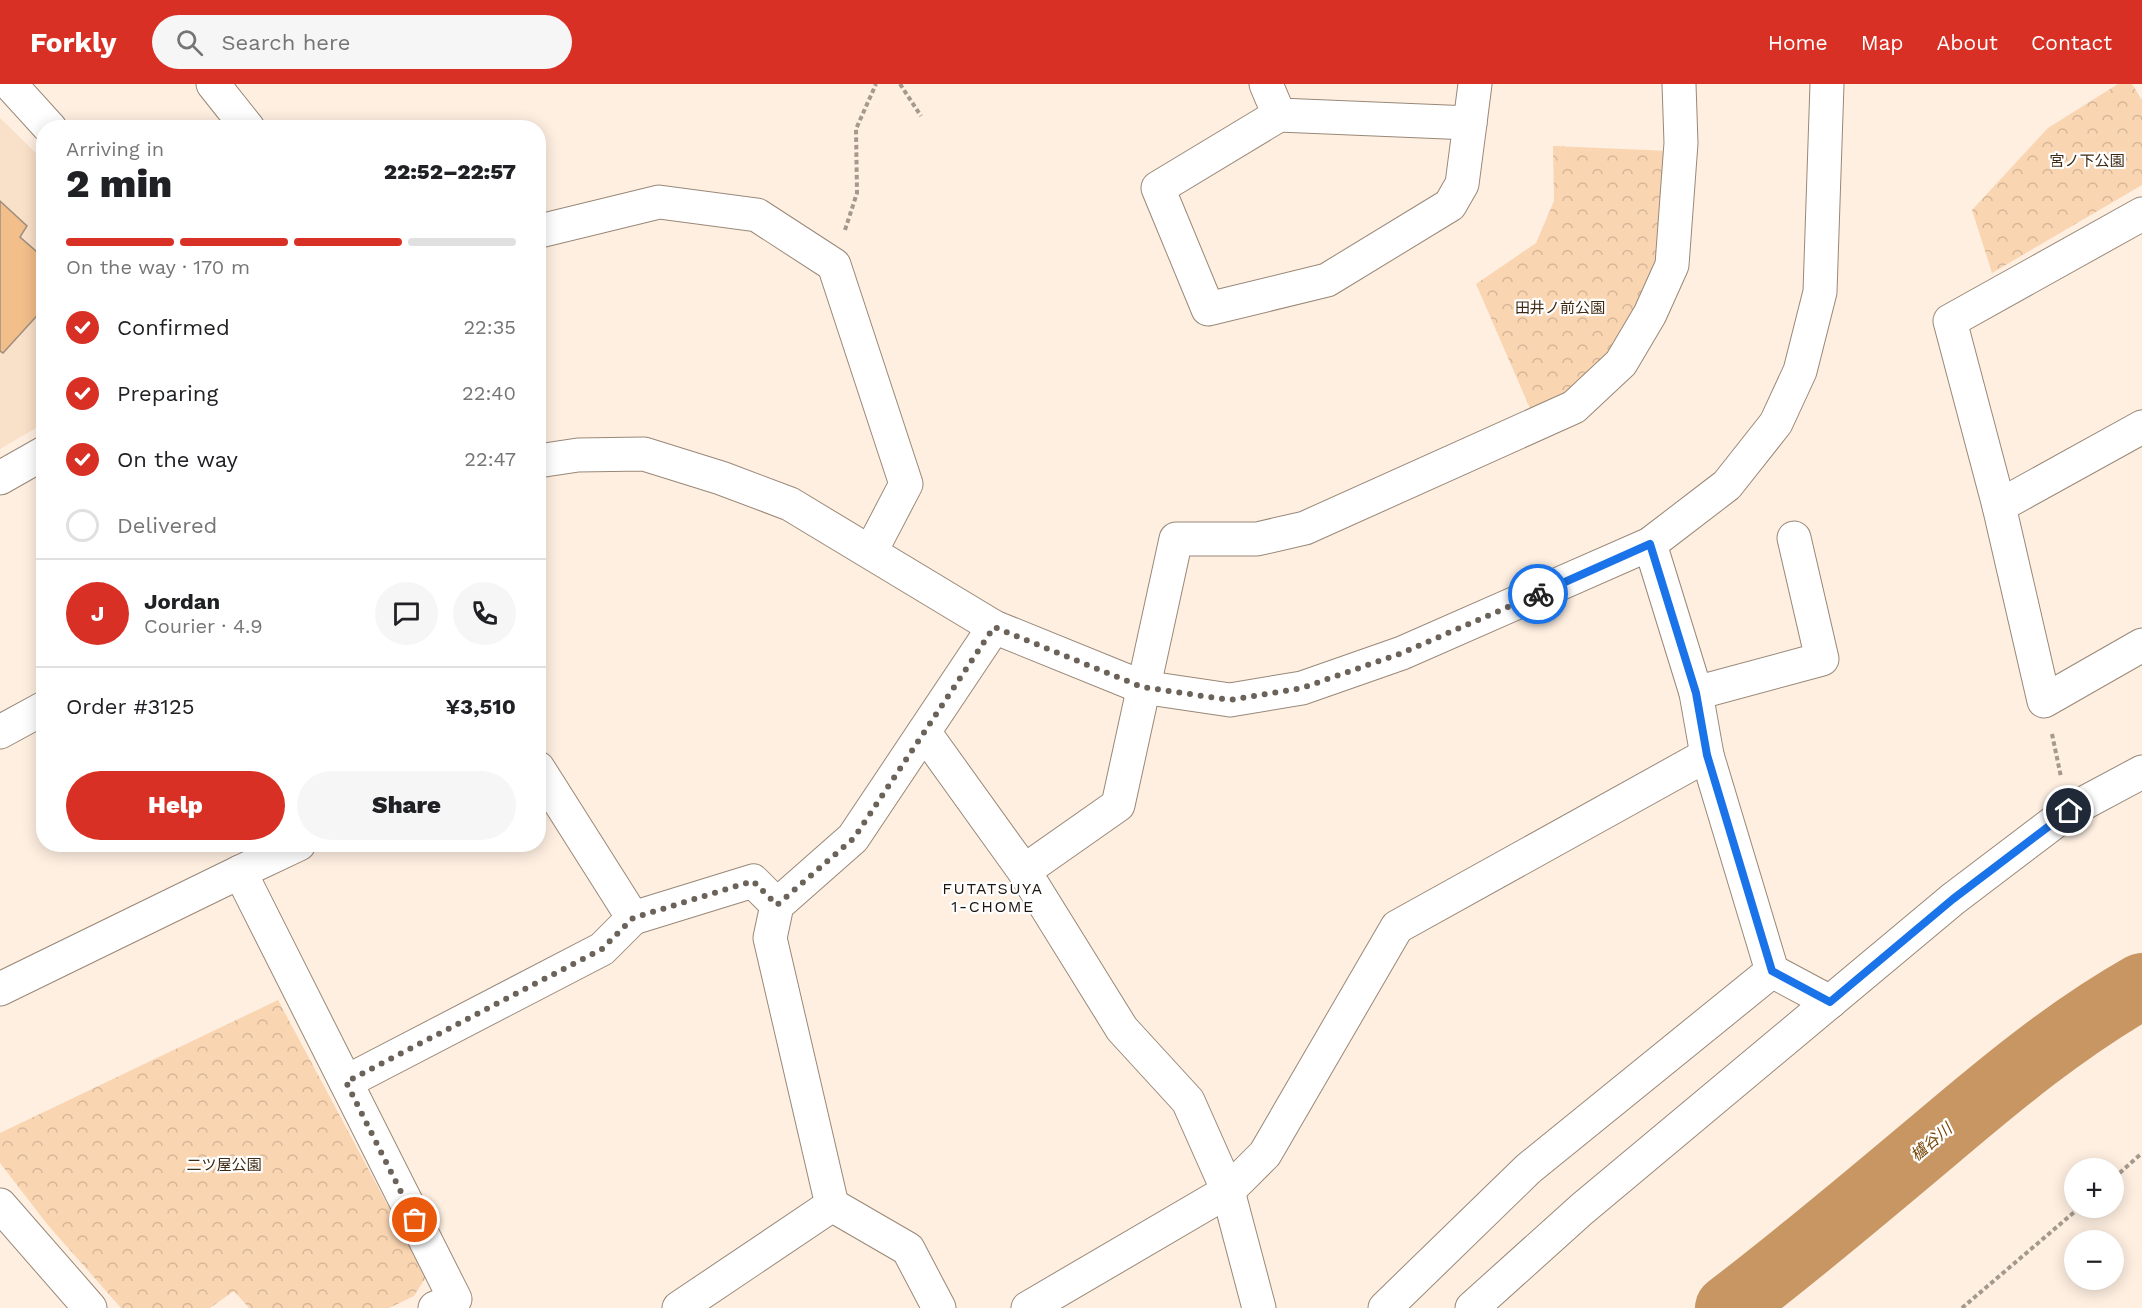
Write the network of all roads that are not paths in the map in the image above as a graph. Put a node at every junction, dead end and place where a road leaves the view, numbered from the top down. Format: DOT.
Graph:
graph roads {
  1 [pos="10,84"];
  2 [pos="213,84"];
  3 [pos="1266,84"];
  4 [pos="1475,84"];
  5 [pos="1679,84"];
  6 [pos="1827,84"];
  7 [pos="1279,115"];
  8 [pos="43,120"];
  9 [pos="242,120"];
  10 [pos="1470,123"];
  11 [pos="2142,214"];
  12 [pos="546,230"];
  13 [pos="2142,427"];
  14 [pos="36,458"];
  15 [pos="546,460"];
  16 [pos="0,478"];
  17 [pos="1999,506"];
  18 [pos="1794,538"];
  19 [pos="1650,544"];
  20 [pos="871,551"];
  21 [pos="994,627"];
  22 [pos="2142,645"];
  23 [pos="1142,687"];
  24 [pos="1696,693"];
  25 [pos="36,712"];
  26 [pos="0,732"];
  27 [pos="924,732"];
  28 [pos="1707,755"];
  29 [pos="2142,772"];
  30 [pos="546,781"];
  31 [pos="282,852"];
  32 [pos="1024,871"];
  33 [pos="240,872"];
  34 [pos="777,905"];
  35 [pos="633,918"];
  36 [pos="1772,971"];
  37 [pos="0,989"];
  38 [pos="1830,1002"];
  39 [pos="346,1082"];
  40 [pos="1228,1191"];
  41 [pos="0,1205"];
  42 [pos="831,1205"];
  43 [pos="449,1305"];
  44 [pos="90,1308"];
  45 [pos="679,1308"];
  46 [pos="939,1308"];
  47 [pos="1028,1308"];
  48 [pos="1259,1308"];
  49 [pos="1385,1308"];
  50 [pos="1472,1308"];
  1 -- 8 [label="street"];
  2 -- 9 [label="street"];
  3 -- 7 [label="street"];
  4 -- 10 [label="street"];
  5 -- 23 [label="street"];
  6 -- 19 [label="street"];
  7 -- 10 [label="street"];
  7 -- 10 [label="street"];
  11 -- 17 [label="street"];
  12 -- 20 [label="street"];
  13 -- 17 [label="street"];
  14 -- 16 [label="street"];
  15 -- 20 [label="street"];
  17 -- 22 [label="street"];
  18 -- 24 [label="street"];
  19 -- 23 [label="street"];
  19 -- 24 [label="street"];
  20 -- 21 [label="street"];
  21 -- 23 [label="street"];
  21 -- 27 [label="street"];
  23 -- 32 [label="street"];
  24 -- 28 [label="street"];
  25 -- 26 [label="street"];
  27 -- 32 [label="street"];
  27 -- 34 [label="street"];
  28 -- 36 [label="street"];
  28 -- 40 [label="street"];
  29 -- 38 [label="street"];
  30 -- 35 [label="street"];
  31 -- 33 [label="street"];
  32 -- 40 [label="street"];
  33 -- 37 [label="street"];
  33 -- 39 [label="street"];
  34 -- 35 [label="street"];
  34 -- 42 [label="street"];
  35 -- 39 [label="street"];
  36 -- 38 [label="street"];
  36 -- 49 [label="street"];
  38 -- 50 [label="street"];
  39 -- 43 [label="street"];
  40 -- 47 [label="street"];
  40 -- 48 [label="street"];
  41 -- 44 [label="street"];
  42 -- 45 [label="street"];
  42 -- 46 [label="street"];
}
